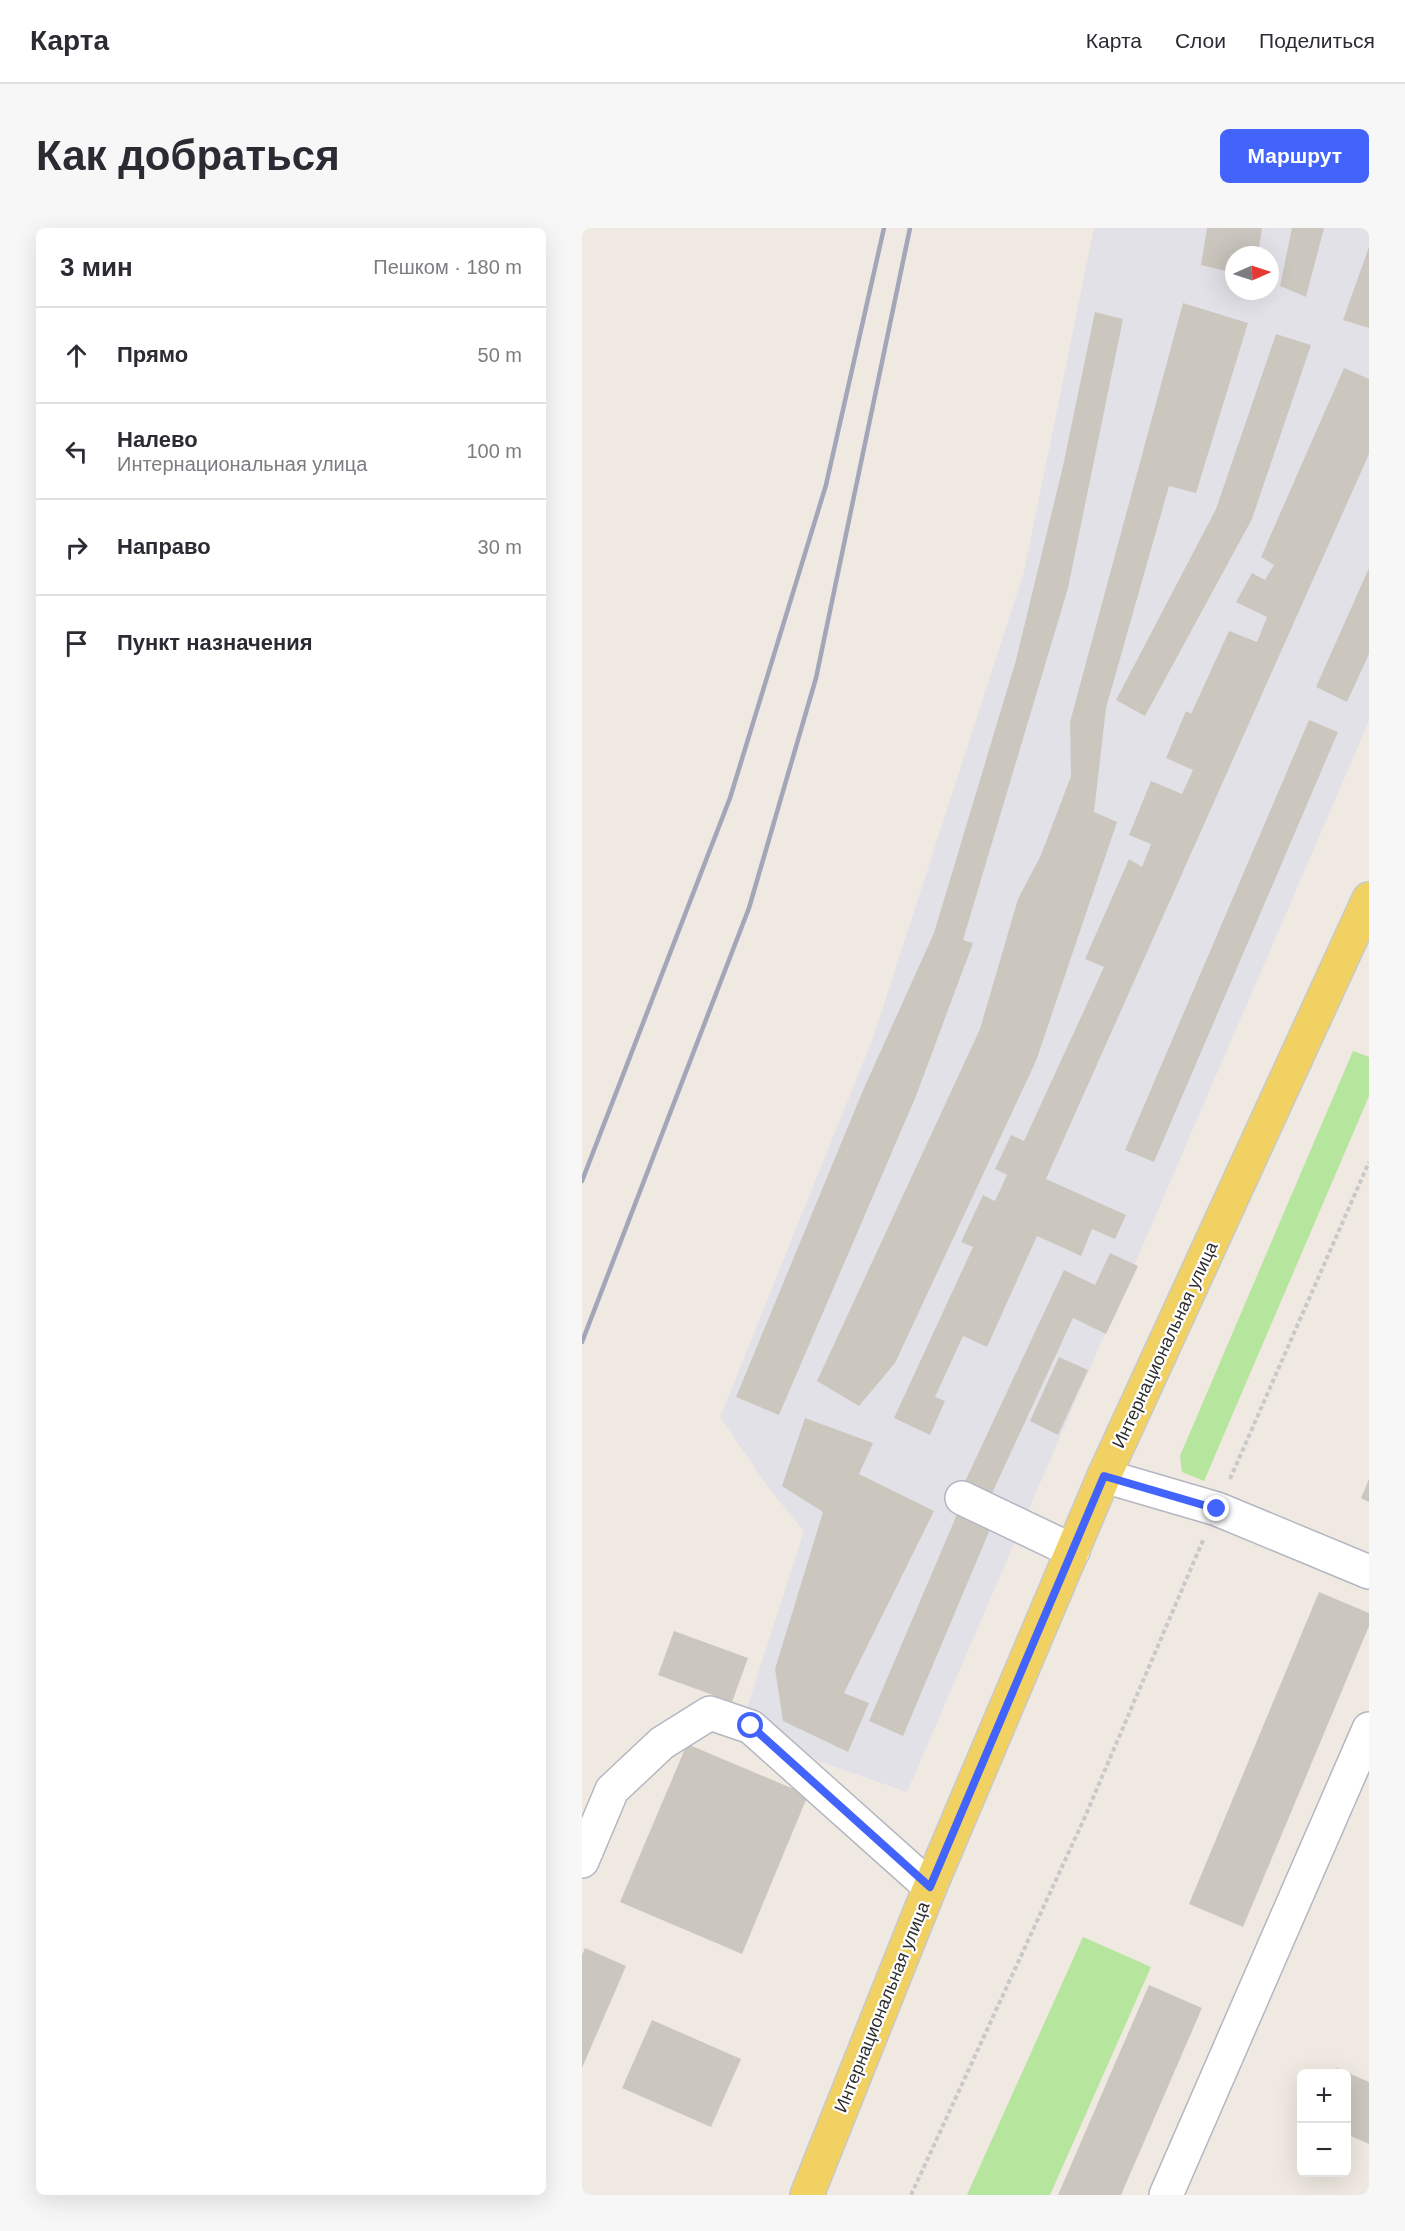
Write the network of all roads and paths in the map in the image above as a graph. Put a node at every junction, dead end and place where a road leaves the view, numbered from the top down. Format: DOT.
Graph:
graph roads {
  1 [pos="1369,899"];
  2 [pos="1369,1162"];
  3 [pos="1104,1476"];
  4 [pos="962,1498"];
  5 [pos="1217,1509"];
  6 [pos="1073,1551"];
  7 [pos="1369,1572"];
  8 [pos="1369,1730"];
  9 [pos="582,1861"];
  10 [pos="930,1887"];
  11 [pos="807,2195"];
  12 [pos="911,2195"];
  13 [pos="1166,2195"];
  1 -- 3 [label="main road, Интернациональная улица"];
  2 -- 5 [label="path"];
  3 -- 5 [label="lane"];
  3 -- 6 [label="main road, Интернациональная улица"];
  4 -- 6 [label="lane"];
  5 -- 7 [label="lane"];
  5 -- 12 [label="path"];
  6 -- 10 [label="main road, Интернациональная улица"];
  8 -- 13 [label="lane"];
  9 -- 10 [label="lane"];
  10 -- 11 [label="main road, Интернациональная улица"];
}
